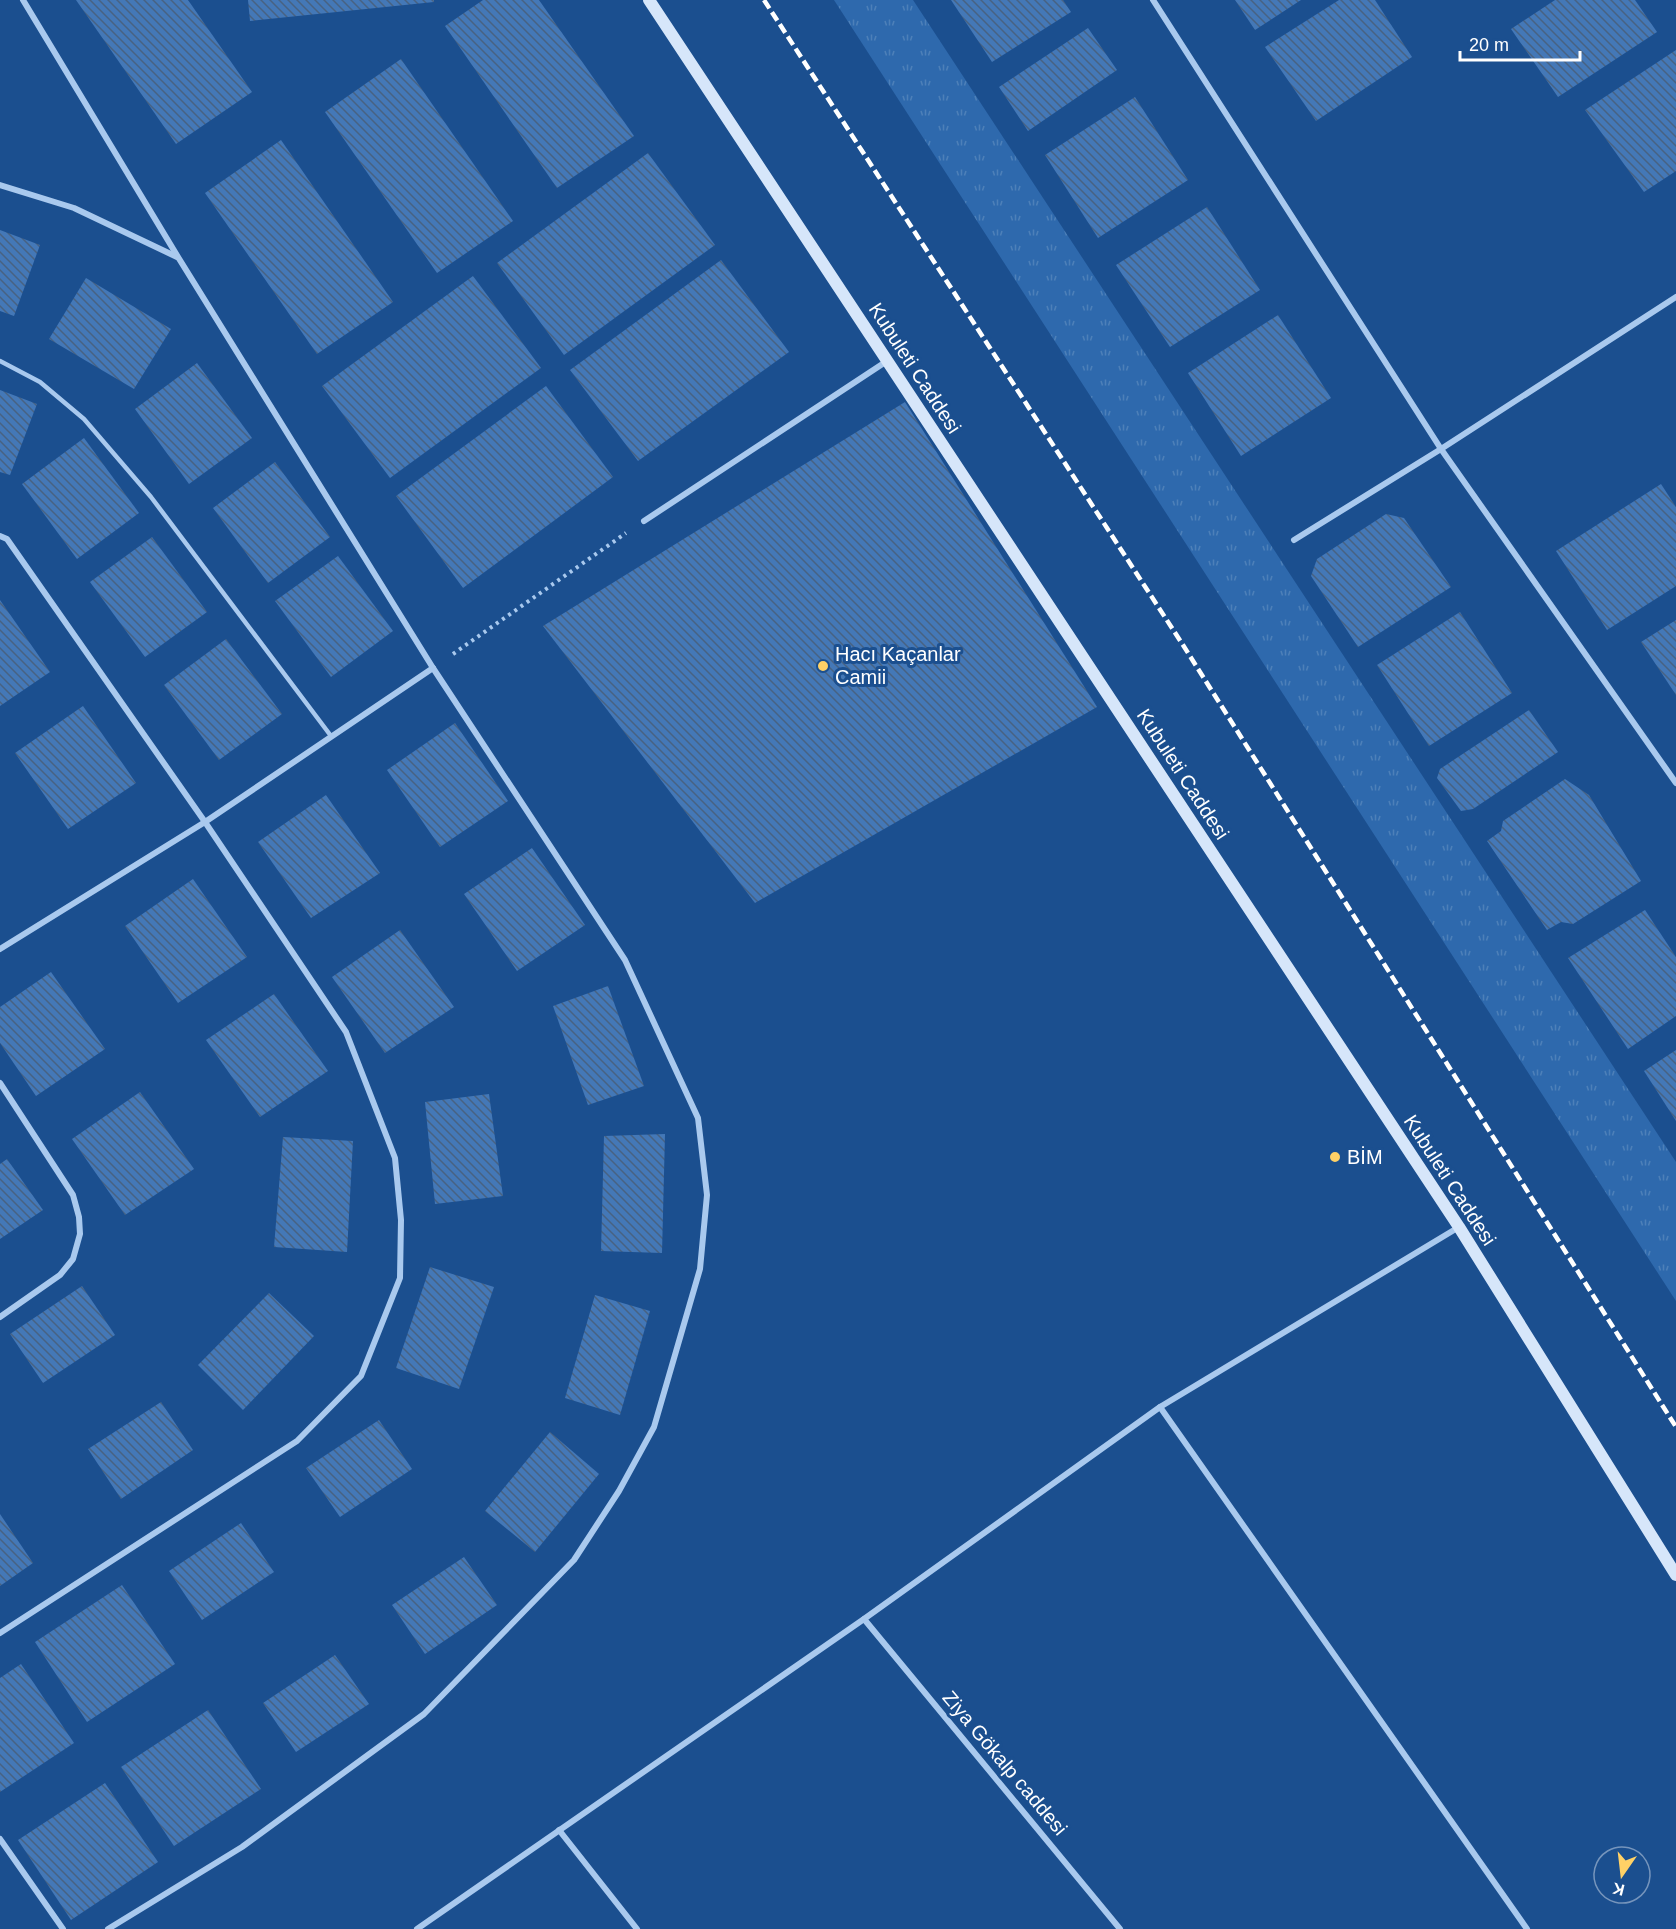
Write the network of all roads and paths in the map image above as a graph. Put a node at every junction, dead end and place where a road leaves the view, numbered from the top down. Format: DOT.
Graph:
graph roads {
  1 [pos="23,0"];
  2 [pos="649,0"];
  3 [pos="1153,0"];
  4 [pos="0,185"];
  5 [pos="178,257"];
  6 [pos="1676,297"];
  7 [pos="0,361"];
  8 [pos="887,361"];
  9 [pos="1441,449"];
  10 [pos="644,520"];
  11 [pos="0,536"];
  12 [pos="1294,540"];
  13 [pos="433,668"];
  14 [pos="331,736"];
  15 [pos="1676,783"];
  16 [pos="205,822"];
  17 [pos="0,950"];
  18 [pos="0,1083"];
  19 [pos="1459,1227"];
  20 [pos="0,1317"];
  21 [pos="1160,1407"];
  22 [pos="1676,1575"];
  23 [pos="864,1619"];
  24 [pos="0,1633"];
  25 [pos="559,1830"];
  26 [pos="0,1839"];
  27 [pos="63,1929"];
  28 [pos="108,1929"];
  29 [pos="417,1929"];
  30 [pos="637,1929"];
  31 [pos="1120,1929"];
  32 [pos="1527,1929"];
  1 -- 5 [label="street"];
  2 -- 8 [label="street, Kubuleti Caddesi"];
  3 -- 9 [label="street"];
  4 -- 5 [label="street"];
  5 -- 13 [label="street"];
  6 -- 9 [label="street"];
  7 -- 14 [label="lane"];
  8 -- 10 [label="street"];
  8 -- 19 [label="street, Kubuleti Caddesi"];
  9 -- 12 [label="street"];
  9 -- 15 [label="street"];
  10 -- 13 [label="path"];
  11 -- 16 [label="street"];
  13 -- 14 [label="street"];
  13 -- 28 [label="street"];
  14 -- 16 [label="street"];
  16 -- 17 [label="street"];
  16 -- 24 [label="street"];
  18 -- 20 [label="street"];
  19 -- 21 [label="street"];
  19 -- 22 [label="street, Kubuleti Caddesi"];
  21 -- 23 [label="street"];
  21 -- 32 [label="street"];
  23 -- 25 [label="street"];
  23 -- 31 [label="street, Ziya Gökalp caddesi"];
  25 -- 29 [label="street"];
  25 -- 30 [label="street"];
  26 -- 27 [label="street"];
}
